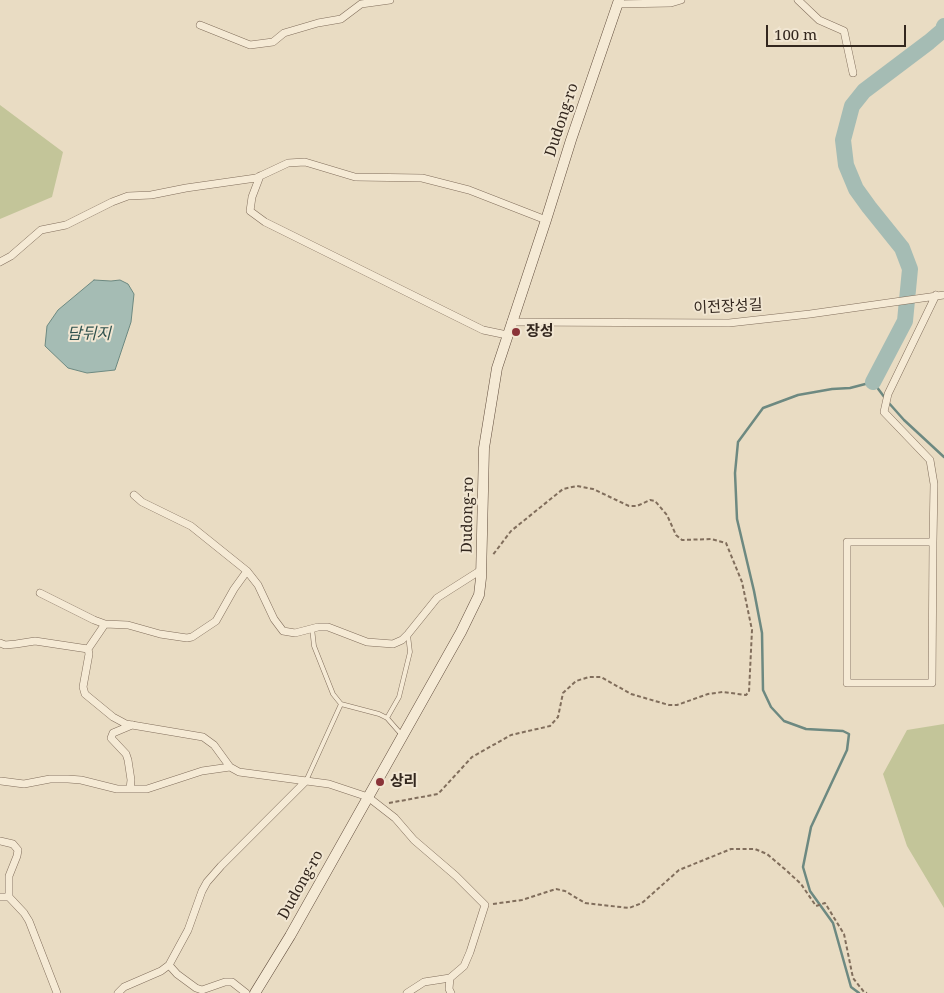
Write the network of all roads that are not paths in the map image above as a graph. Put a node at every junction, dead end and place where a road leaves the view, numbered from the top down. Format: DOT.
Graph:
graph roads {
  1 [pos="390,0"];
  2 [pos="682,0"];
  3 [pos="798,0"];
  4 [pos="618,2"];
  5 [pos="200,25"];
  6 [pos="853,73"];
  7 [pos="260,176"];
  8 [pos="546,220"];
  9 [pos="0,262"];
  10 [pos="944,294"];
  11 [pos="936,295"];
  12 [pos="511,322"];
  13 [pos="507,335"];
  14 [pos="134,495"];
  15 [pos="933,542"];
  16 [pos="481,570"];
  17 [pos="247,571"];
  18 [pos="40,593"];
  19 [pos="105,624"];
  20 [pos="312,628"];
  21 [pos="408,634"];
  22 [pos="0,643"];
  23 [pos="88,649"];
  24 [pos="341,704"];
  25 [pos="387,718"];
  26 [pos="132,725"];
  27 [pos="402,736"];
  28 [pos="230,767"];
  29 [pos="1,781"];
  30 [pos="306,781"];
  31 [pos="130,789"];
  32 [pos="368,797"];
  33 [pos="0,841"];
  34 [pos="0,897"];
  35 [pos="9,897"];
  36 [pos="169,965"];
  37 [pos="450,978"];
  38 [pos="57,993"];
  39 [pos="118,993"];
  40 [pos="246,993"];
  41 [pos="255,993"];
  42 [pos="407,993"];
  43 [pos="451,993"];
  1 -- 5 [label="street"];
  2 -- 4 [label="street"];
  3 -- 6 [label="street"];
  4 -- 8 [label="main road, Dudong-ro"];
  7 -- 8 [label="street"];
  7 -- 9 [label="street"];
  7 -- 13 [label="street"];
  8 -- 12 [label="main road, Dudong-ro"];
  10 -- 11 [label="street, 이전장성길"];
  11 -- 12 [label="street, 이전장성길"];
  11 -- 15 [label="street"];
  12 -- 13 [label="main road, Dudong-ro"];
  13 -- 16 [label="main road, Dudong-ro"];
  14 -- 17 [label="street"];
  15 -- 15 [label="street"];
  16 -- 21 [label="street"];
  16 -- 27 [label="main road, Dudong-ro"];
  17 -- 19 [label="street"];
  17 -- 20 [label="street"];
  18 -- 19 [label="street"];
  19 -- 23 [label="street"];
  20 -- 21 [label="street"];
  20 -- 24 [label="lane"];
  21 -- 25 [label="lane"];
  22 -- 23 [label="street"];
  23 -- 26 [label="street"];
  24 -- 25 [label="lane"];
  24 -- 30 [label="lane"];
  25 -- 27 [label="lane"];
  26 -- 28 [label="street"];
  26 -- 31 [label="street"];
  27 -- 32 [label="main road, Dudong-ro"];
  28 -- 30 [label="street"];
  28 -- 31 [label="street"];
  29 -- 31 [label="street"];
  30 -- 32 [label="street"];
  30 -- 36 [label="street"];
  32 -- 37 [label="street"];
  32 -- 41 [label="main road, Dudong-ro"];
  33 -- 35 [label="street"];
  34 -- 35 [label="street"];
  35 -- 38 [label="street"];
  36 -- 39 [label="street"];
  36 -- 40 [label="street"];
  37 -- 42 [label="street"];
  37 -- 43 [label="street"];
}
